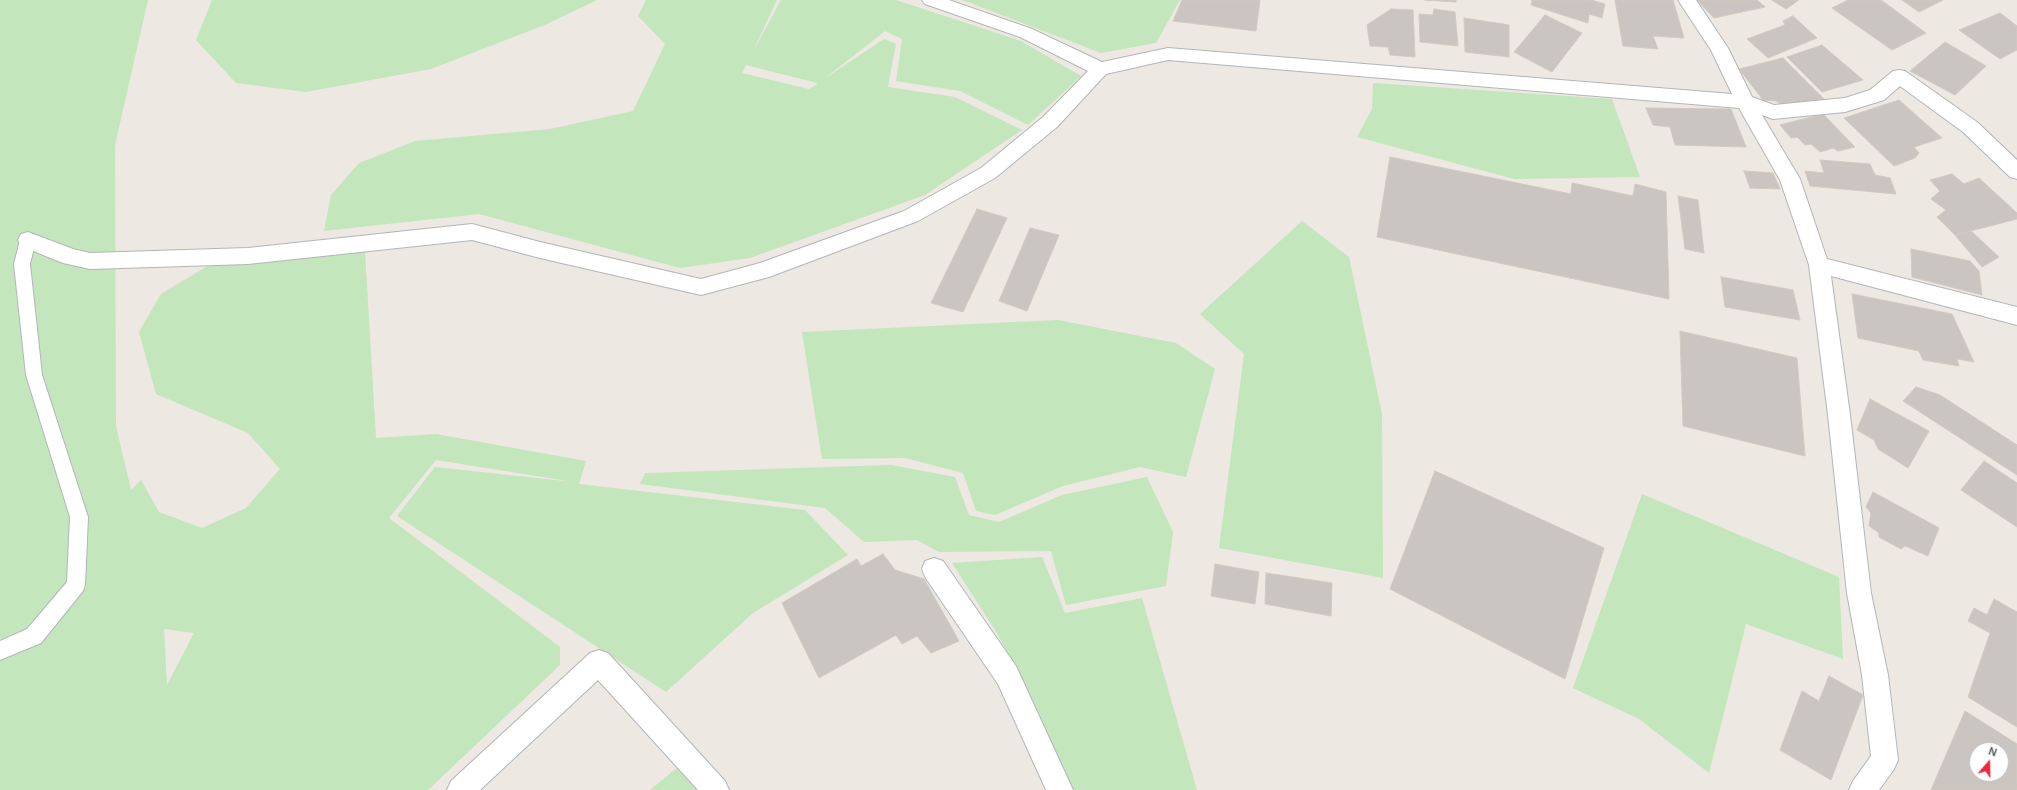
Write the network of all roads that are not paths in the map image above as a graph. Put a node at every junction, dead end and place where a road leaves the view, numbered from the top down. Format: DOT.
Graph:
graph roads {
  1 [pos="931,0"];
  2 [pos="1687,0"];
  3 [pos="1100,69"];
  4 [pos="1745,102"];
  5 [pos="2017,172"];
  6 [pos="28,240"];
  7 [pos="1819,265"];
  8 [pos="2017,316"];
  9 [pos="934,569"];
  10 [pos="0,651"];
  11 [pos="460,790"];
  12 [pos="716,790"];
  13 [pos="1060,790"];
  14 [pos="1862,790"];
  1 -- 3 [label="street"];
  2 -- 4 [label="street"];
  3 -- 4 [label="street"];
  3 -- 6 [label="street"];
  4 -- 5 [label="street"];
  4 -- 7 [label="street"];
  6 -- 10 [label="lane"];
  7 -- 8 [label="street"];
  7 -- 14 [label="street"];
  9 -- 13 [label="street"];
  11 -- 12 [label="street"];
}
